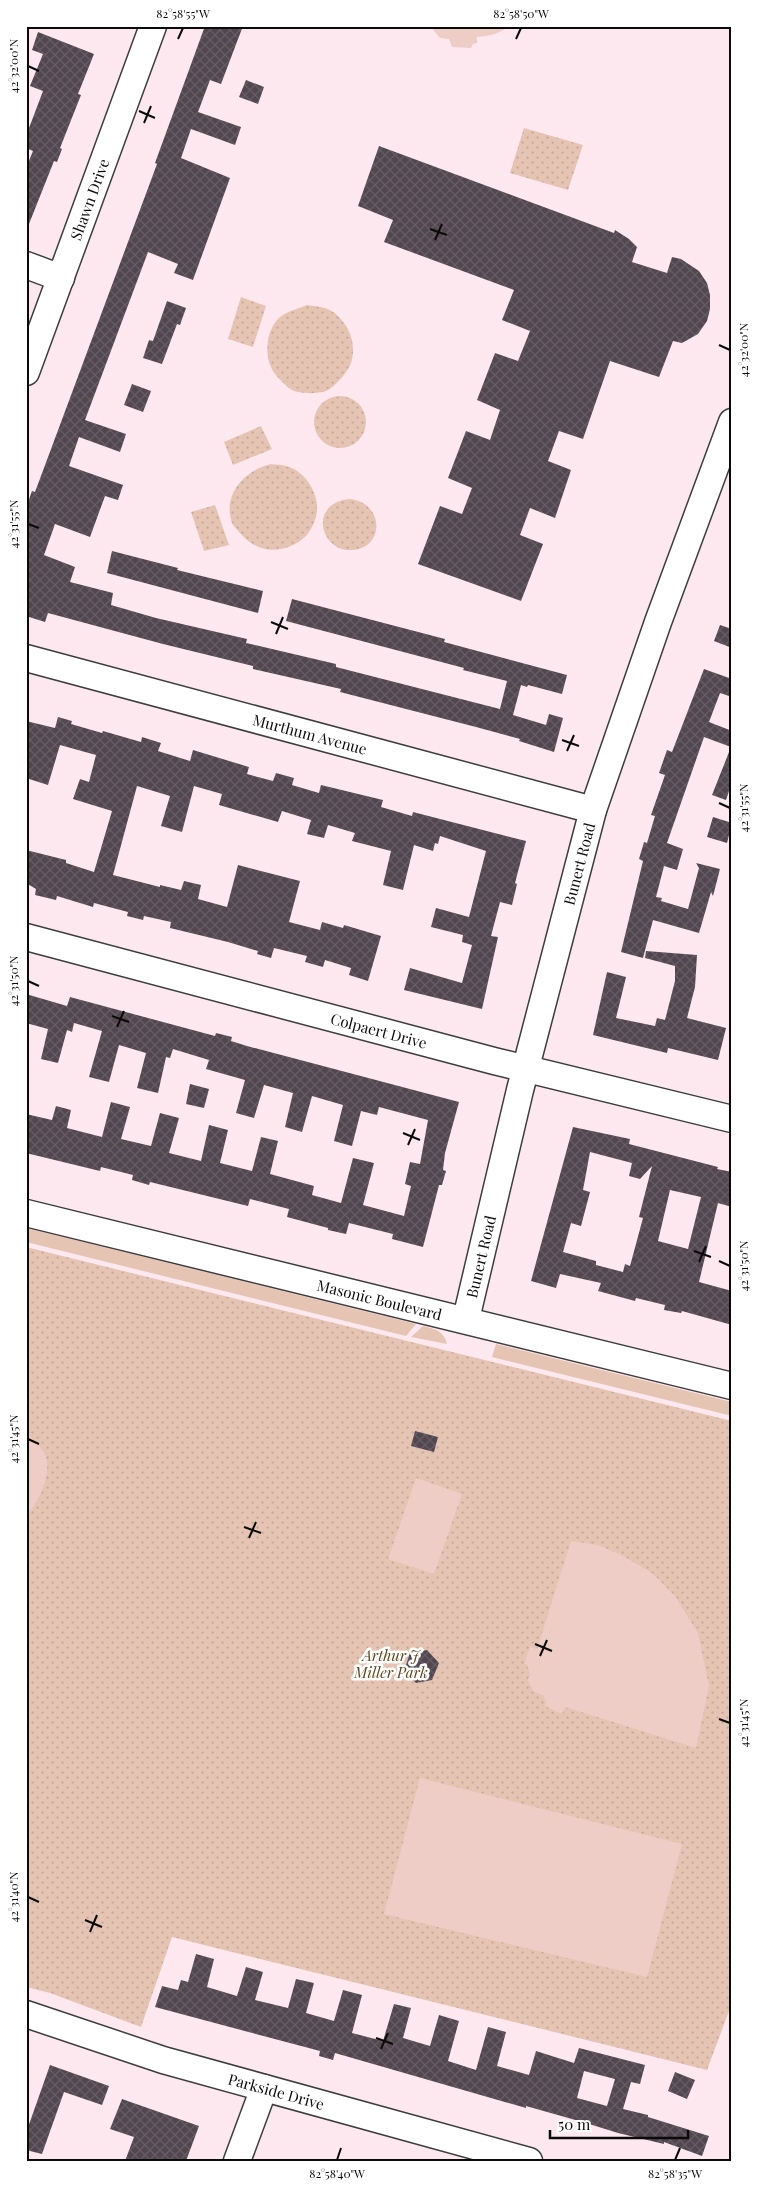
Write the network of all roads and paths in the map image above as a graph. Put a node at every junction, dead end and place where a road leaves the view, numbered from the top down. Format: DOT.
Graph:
graph roads {
  1 [pos="153,26"];
  2 [pos="26,265"];
  3 [pos="60,278"];
  4 [pos="26,372"];
  5 [pos="732,422"];
  6 [pos="26,658"];
  7 [pos="594,810"];
  8 [pos="26,937"];
  9 [pos="525,1068"];
  10 [pos="732,1119"];
  11 [pos="26,1213"];
  12 [pos="466,1319"];
  13 [pos="732,1386"];
  14 [pos="26,2014"];
  15 [pos="264,2088"];
  16 [pos="237,2161"];
  17 [pos="528,2161"];
  1 -- 3 [label="street, Shawn Drive"];
  2 -- 3 [label="street"];
  3 -- 4 [label="street, Shawn Drive"];
  5 -- 7 [label="street, Bunert Road"];
  6 -- 7 [label="street, Murthum Avenue"];
  7 -- 9 [label="street, Bunert Road"];
  8 -- 9 [label="street, Colpaert Drive"];
  9 -- 10 [label="street, Colpaert Drive"];
  9 -- 12 [label="street, Bunert Road"];
  11 -- 12 [label="street, Masonic Boulevard"];
  12 -- 13 [label="street, Masonic Boulevard"];
  14 -- 15 [label="street, Parkside Drive"];
  15 -- 16 [label="street"];
  15 -- 17 [label="street, Parkside Drive"];
}
